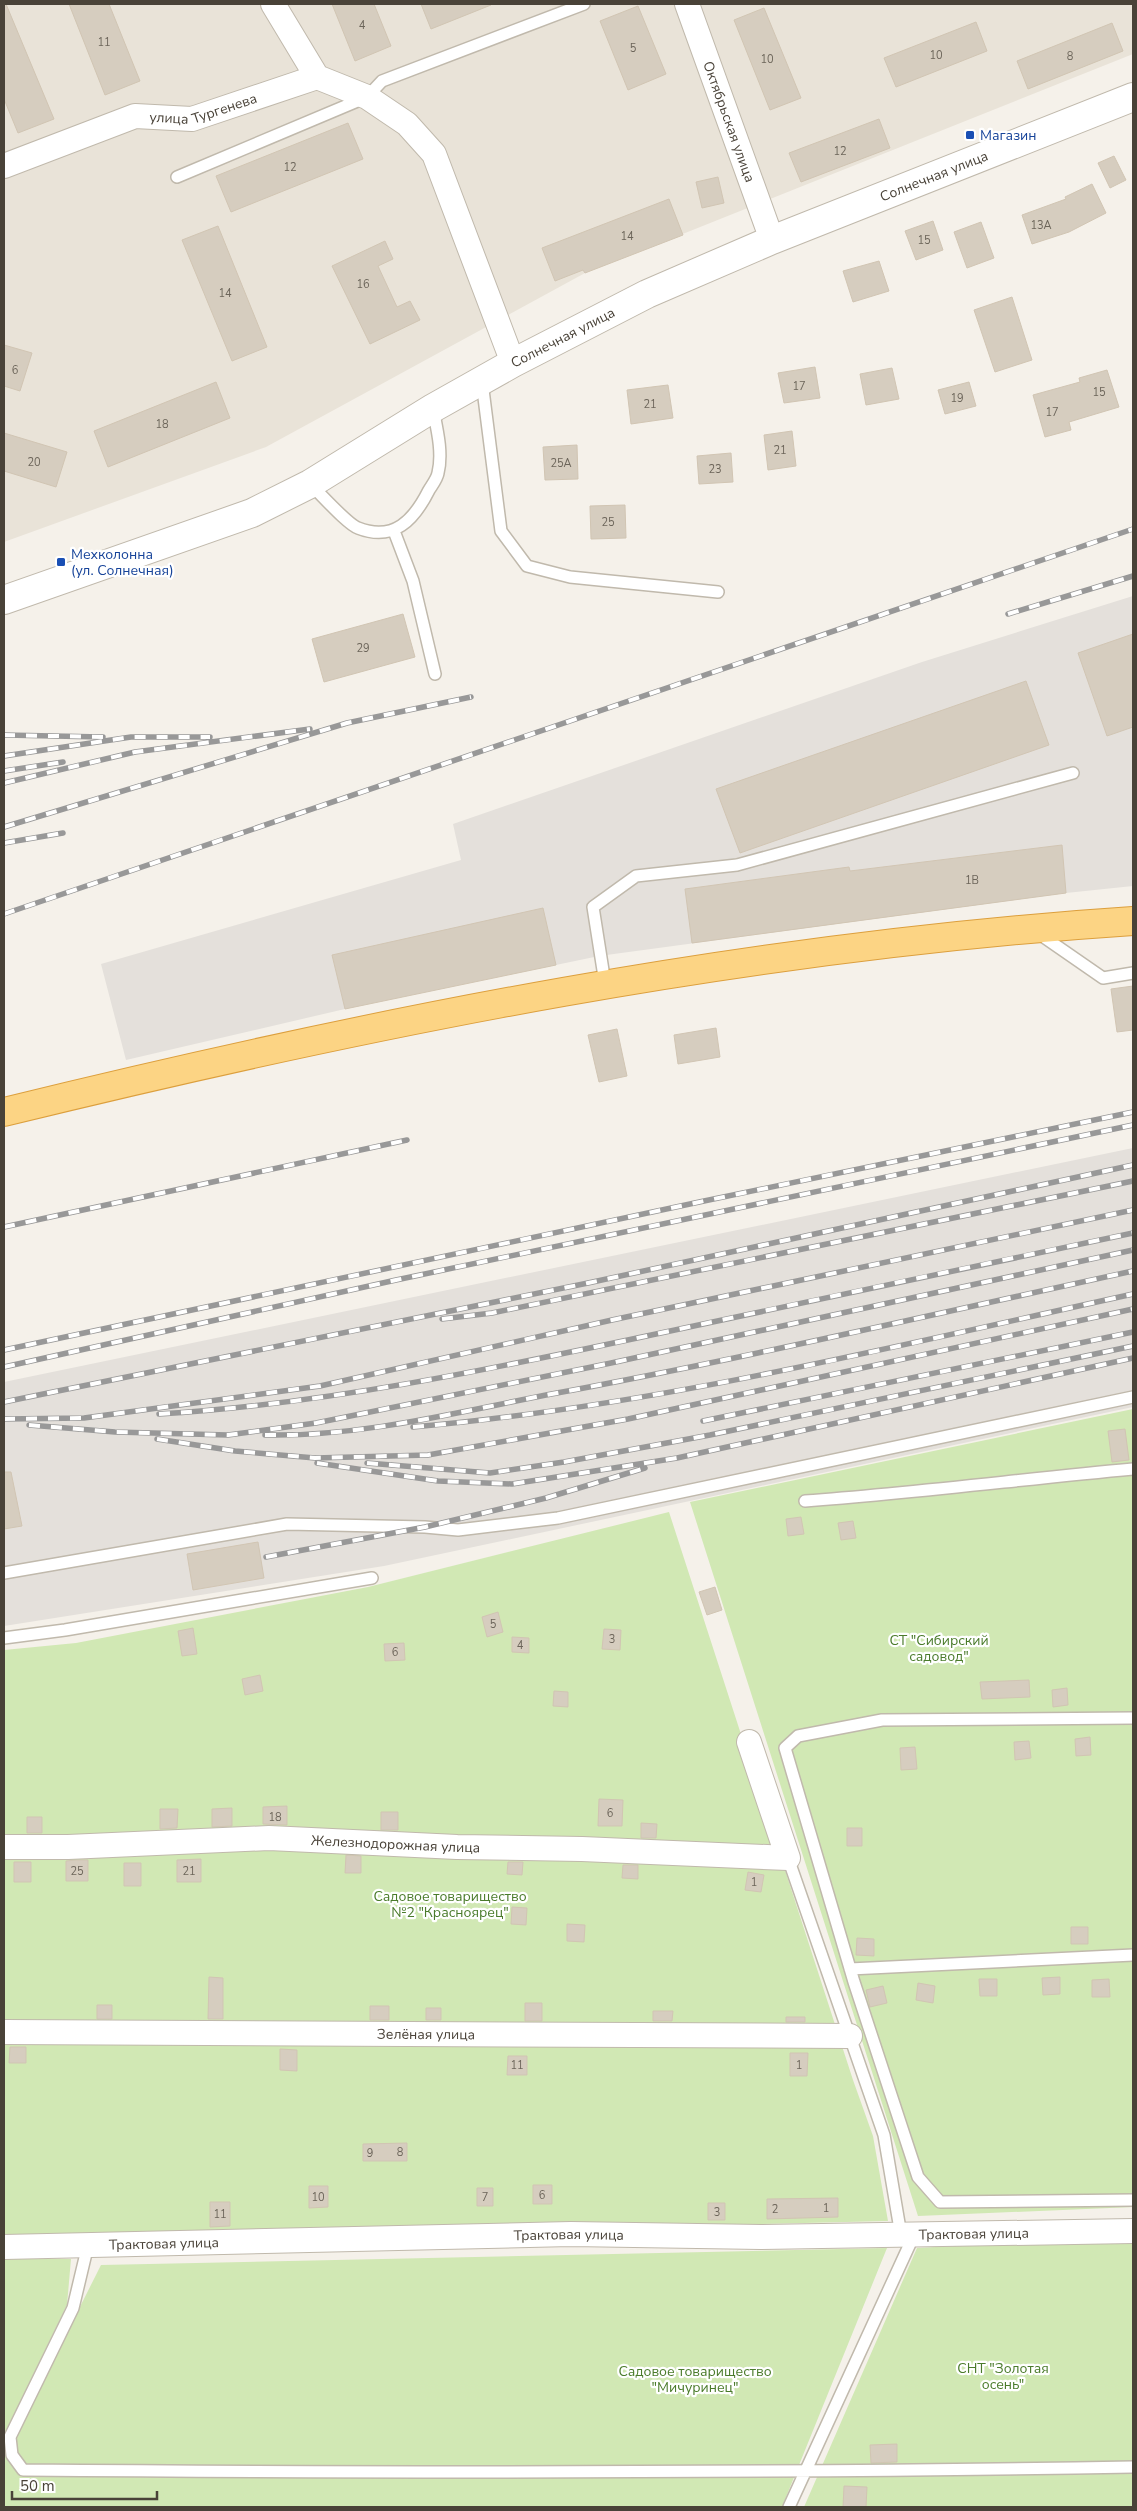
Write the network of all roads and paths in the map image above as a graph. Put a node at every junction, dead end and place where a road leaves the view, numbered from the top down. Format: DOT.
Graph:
graph roads {
  1 [pos="273,4"];
  2 [pos="584,4"];
  3 [pos="687,4"];
  4 [pos="317,76"];
  5 [pos="367,96"];
  6 [pos="1133,97"];
  7 [pos="4,166"];
  8 [pos="177,177"];
  9 [pos="772,240"];
  10 [pos="513,364"];
  11 [pos="482,382"];
  12 [pos="433,408"];
  13 [pos="310,484"];
  14 [pos="394,531"];
  15 [pos="718,592"];
  16 [pos="4,600"];
  17 [pos="436,674"];
  18 [pos="1073,773"];
  19 [pos="1133,921"];
  20 [pos="1030,928"];
  21 [pos="1133,973"];
  22 [pos="605,984"];
  23 [pos="4,1112"];
  24 [pos="1133,1397"];
  25 [pos="1133,1469"];
  26 [pos="805,1501"];
  27 [pos="4,1573"];
  28 [pos="372,1578"];
  29 [pos="4,1638"];
  30 [pos="1133,1718"];
  31 [pos="749,1742"];
  32 [pos="4,1847"];
  33 [pos="788,1858"];
  34 [pos="1133,1955"];
  35 [pos="850,1969"];
  36 [pos="4,2032"];
  37 [pos="850,2036"];
  38 [pos="1133,2200"];
  39 [pos="1133,2231"];
  40 [pos="908,2235"];
  41 [pos="88,2245"];
  42 [pos="4,2247"];
  43 [pos="1133,2467"];
  44 [pos="805,2472"];
  45 [pos="789,2507"];
  1 -- 4 [label="street"];
  2 -- 5 [label="lane"];
  3 -- 9 [label="street, Октябрьская улица"];
  4 -- 5 [label="street"];
  4 -- 7 [label="street, улица Тургенева"];
  5 -- 8 [label="lane"];
  5 -- 10 [label="street"];
  6 -- 9 [label="street, Солнечная улица"];
  9 -- 10 [label="street, Солнечная улица"];
  10 -- 11 [label="street, Солнечная улица"];
  11 -- 12 [label="street, Солнечная улица"];
  11 -- 15 [label="lane"];
  12 -- 13 [label="street, Солнечная улица"];
  12 -- 14 [label="lane"];
  13 -- 14 [label="lane"];
  13 -- 16 [label="street, Солнечная улица"];
  14 -- 17 [label="lane"];
  18 -- 22 [label="lane"];
  19 -- 20 [label="highway"];
  20 -- 21 [label="lane"];
  20 -- 22 [label="highway"];
  22 -- 23 [label="highway"];
  24 -- 27 [label="lane"];
  25 -- 26 [label="lane"];
  28 -- 29 [label="lane"];
  30 -- 35 [label="lane"];
  31 -- 33 [label="street"];
  32 -- 33 [label="street, Железнодорожная улица"];
  33 -- 37 [label="lane"];
  34 -- 35 [label="lane"];
  35 -- 38 [label="lane"];
  36 -- 37 [label="street, Зелёная улица"];
  37 -- 40 [label="lane"];
  39 -- 40 [label="street, Трактовая улица"];
  40 -- 41 [label="street, Трактовая улица"];
  40 -- 44 [label="lane"];
  41 -- 42 [label="street, Трактовая улица"];
  41 -- 44 [label="lane"];
  43 -- 44 [label="lane"];
  44 -- 45 [label="lane"];
}
